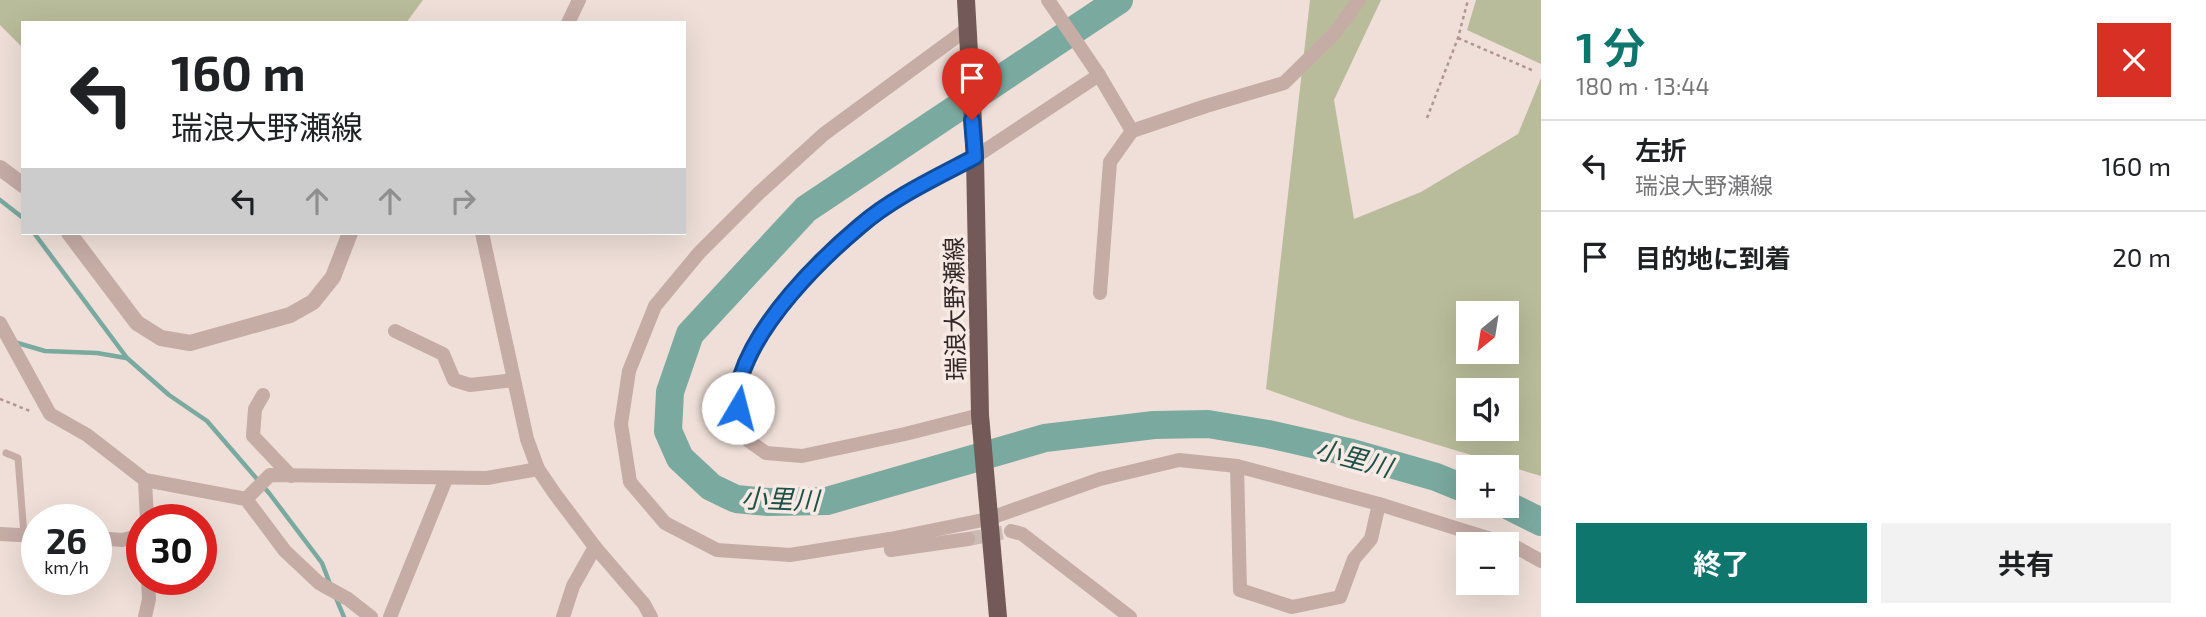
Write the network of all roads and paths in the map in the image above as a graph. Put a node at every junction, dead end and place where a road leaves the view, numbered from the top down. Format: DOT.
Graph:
graph roads {
  1 [pos="579,0"];
  2 [pos="966,0"];
  3 [pos="1048,0"];
  4 [pos="1359,0"];
  5 [pos="1468,0"];
  6 [pos="569,21"];
  7 [pos="967,35"];
  8 [pos="1458,38"];
  9 [pos="1534,71"];
  10 [pos="1099,75"];
  11 [pos="1427,118"];
  12 [pos="1132,131"];
  13 [pos="974,152"];
  14 [pos="0,168"];
  15 [pos="21,184"];
  16 [pos="71,235"];
  17 [pos="349,235"];
  18 [pos="482,235"];
  19 [pos="1100,293"];
  20 [pos="2,326"];
  21 [pos="395,331"];
  22 [pos="514,380"];
  23 [pos="263,396"];
  24 [pos="0,399"];
  25 [pos="50,414"];
  26 [pos="980,415"];
  27 [pos="6,453"];
  28 [pos="1237,466"];
  29 [pos="538,468"];
  30 [pos="291,476"];
  31 [pos="446,479"];
  32 [pos="145,480"];
  33 [pos="246,499"];
  34 [pos="25,504"];
  35 [pos="146,504"];
  36 [pos="1379,504"];
  37 [pos="988,513"];
  38 [pos="1011,531"];
  39 [pos="0,534"];
  40 [pos="21,535"];
  41 [pos="890,539"];
  42 [pos="968,539"];
  43 [pos="595,547"];
  44 [pos="1541,561"];
  45 [pos="149,595"];
  46 [pos="1290,612"];
  47 [pos="145,617"];
  48 [pos="371,617"];
  49 [pos="390,617"];
  50 [pos="563,617"];
  51 [pos="651,617"];
  52 [pos="998,617"];
  53 [pos="1129,617"];
  1 -- 6 [label="street"];
  2 -- 7 [label="main road, 瑞浪大野瀬線"];
  3 -- 10 [label="street"];
  4 -- 12 [label="street"];
  5 -- 8 [label="path"];
  7 -- 13 [label="main road, 瑞浪大野瀬線"];
  7 -- 41 [label="street"];
  8 -- 9 [label="path"];
  8 -- 11 [label="path"];
  10 -- 12 [label="street"];
  10 -- 13 [label="street"];
  12 -- 19 [label="street"];
  13 -- 26 [label="main road, 瑞浪大野瀬線"];
  13 -- 26 [label="street"];
  14 -- 15 [label="street"];
  16 -- 17 [label="street"];
  18 -- 22 [label="street"];
  20 -- 25 [label="street"];
  21 -- 22 [label="street"];
  22 -- 29 [label="street"];
  23 -- 30 [label="street"];
  24 -- 25 [label="path"];
  25 -- 32 [label="street"];
  26 -- 37 [label="main road, 瑞浪大野瀬線"];
  27 -- 34 [label="lane"];
  28 -- 36 [label="street"];
  28 -- 37 [label="street"];
  28 -- 46 [label="street"];
  29 -- 31 [label="street"];
  29 -- 43 [label="street"];
  30 -- 31 [label="street"];
  30 -- 33 [label="street"];
  31 -- 49 [label="street"];
  32 -- 33 [label="street"];
  32 -- 35 [label="street"];
  33 -- 48 [label="street"];
  36 -- 44 [label="street"];
  36 -- 46 [label="street"];
  37 -- 41 [label="street"];
  37 -- 52 [label="main road, 瑞浪大野瀬線"];
  38 -- 53 [label="street"];
  39 -- 40 [label="street"];
  41 -- 42 [label="street"];
  43 -- 50 [label="street"];
  43 -- 51 [label="street"];
  45 -- 47 [label="street"];
}
